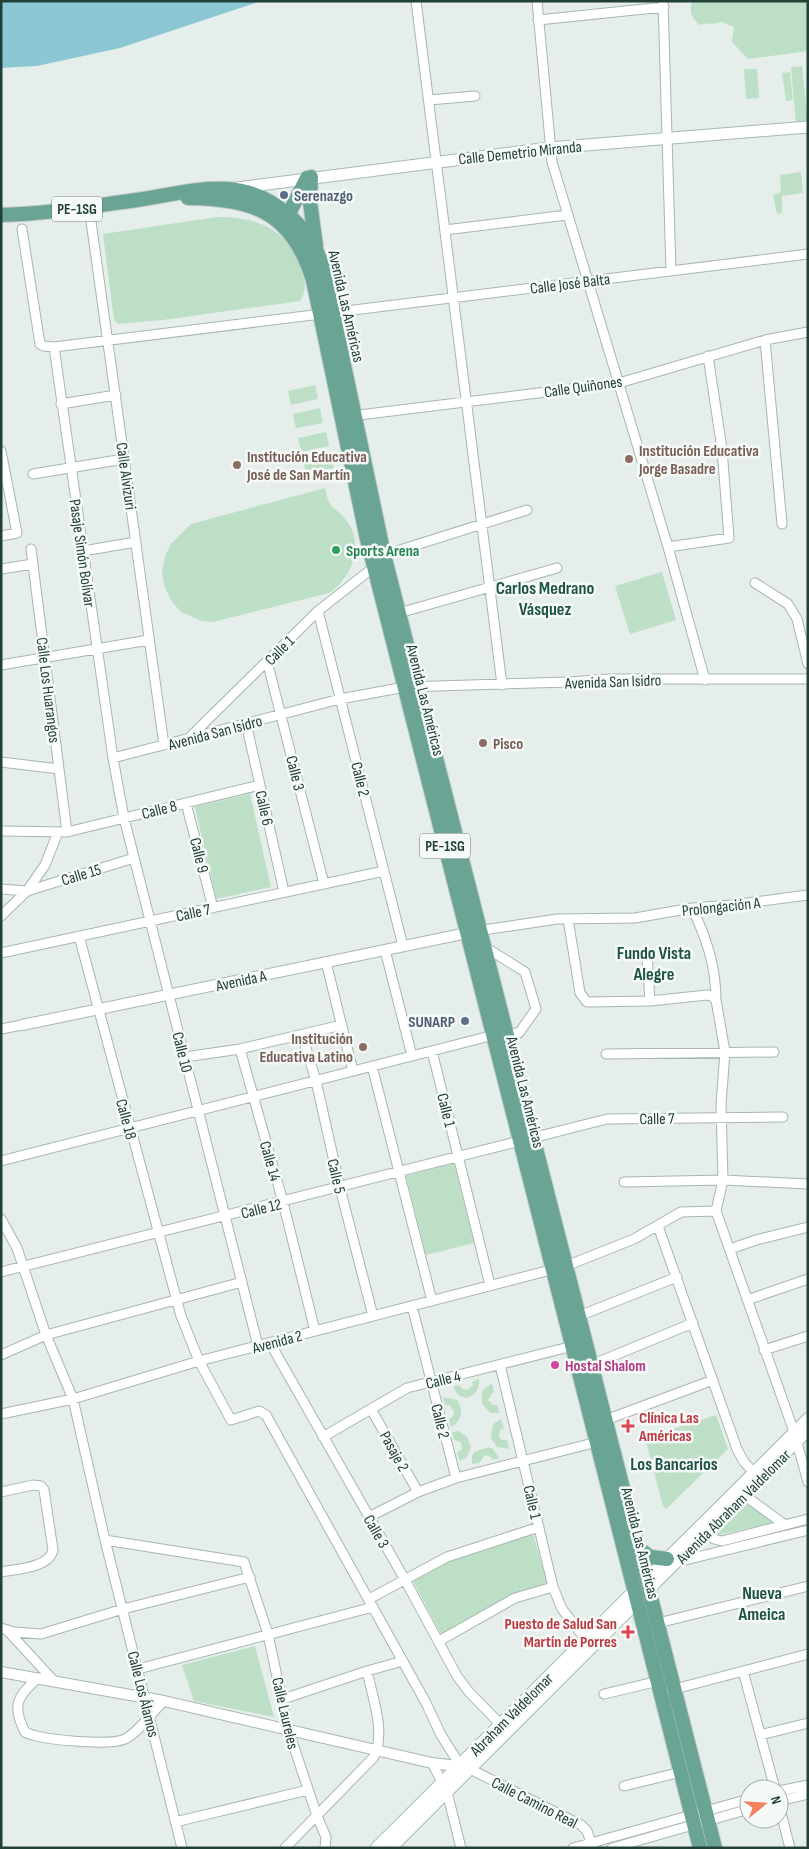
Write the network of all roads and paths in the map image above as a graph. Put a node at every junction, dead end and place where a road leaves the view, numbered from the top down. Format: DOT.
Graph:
graph roads {
  1 [pos="416,1"];
  2 [pos="537,1"];
  3 [pos="663,4"];
  4 [pos="538,20"];
  5 [pos="475,96"];
  6 [pos="429,100"];
  7 [pos="808,127"];
  8 [pos="668,137"];
  9 [pos="549,148"];
  10 [pos="436,161"];
  11 [pos="309,177"];
  12 [pos="233,189"];
  13 [pos="153,198"];
  14 [pos="89,207"];
  15 [pos="1,215"];
  16 [pos="567,215"];
  17 [pos="285,220"];
  18 [pos="22,228"];
  19 [pos="445,230"];
  20 [pos="316,249"];
  21 [pos="808,254"];
  22 [pos="671,271"];
  23 [pos="588,281"];
  24 [pos="454,297"];
  25 [pos="326,314"];
  26 [pos="808,332"];
  27 [pos="764,340"];
  28 [pos="108,341"];
  29 [pos="54,347"];
  30 [pos="708,356"];
  31 [pos="619,382"];
  32 [pos="116,395"];
  33 [pos="467,402"];
  34 [pos="61,404"];
  35 [pos="347,416"];
  36 [pos="1,451"];
  37 [pos="124,459"];
  38 [pos="71,468"];
  39 [pos="33,474"];
  40 [pos="528,510"];
  41 [pos="483,524"];
  42 [pos="782,524"];
  43 [pos="1,536"];
  44 [pos="136,542"];
  45 [pos="668,546"];
  46 [pos="30,549"];
  47 [pos="83,551"];
  48 [pos="384,555"];
  49 [pos="32,564"];
  50 [pos="374,567"];
  51 [pos="557,568"];
  52 [pos="1,569"];
  53 [pos="755,583"];
  54 [pos="491,587"];
  55 [pos="318,611"];
  56 [pos="399,613"];
  57 [pos="149,640"];
  58 [pos="97,648"];
  59 [pos="44,657"];
  60 [pos="267,661"];
  61 [pos="808,664"];
  62 [pos="1,665"];
  63 [pos="808,679"];
  64 [pos="705,680"];
  65 [pos="502,685"];
  66 [pos="411,687"];
  67 [pos="340,699"];
  68 [pos="281,714"];
  69 [pos="246,723"];
  70 [pos="189,738"];
  71 [pos="164,745"];
  72 [pos="112,758"];
  73 [pos="1,762"];
  74 [pos="59,769"];
  75 [pos="260,785"];
  76 [pos="186,803"];
  77 [pos="124,818"];
  78 [pos="1,831"];
  79 [pos="62,832"];
  80 [pos="134,858"];
  81 [pos="384,871"];
  82 [pos="324,884"];
  83 [pos="1,889"];
  84 [pos="27,891"];
  85 [pos="284,892"];
  86 [pos="808,895"];
  87 [pos="213,908"];
  88 [pos="692,908"];
  89 [pos="1,916"];
  90 [pos="568,919"];
  91 [pos="150,921"];
  92 [pos="474,932"];
  93 [pos="79,936"];
  94 [pos="403,946"];
  95 [pos="484,947"];
  96 [pos="386,950"];
  97 [pos="1,953"];
  98 [pos="647,955"];
  99 [pos="326,962"];
  100 [pos="168,995"];
  101 [pos="716,1000"];
  102 [pos="650,1001"];
  103 [pos="97,1009"];
  104 [pos="22,1025"];
  105 [pos="342,1025"];
  106 [pos="1,1029"];
  107 [pos="500,1034"];
  108 [pos="302,1035"];
  109 [pos="240,1049"];
  110 [pos="432,1051"];
  111 [pos="725,1052"];
  112 [pos="774,1052"];
  113 [pos="606,1054"];
  114 [pos="412,1056"];
  115 [pos="185,1057"];
  116 [pos="372,1066"];
  117 [pos="353,1071"];
  118 [pos="316,1081"];
  119 [pos="253,1097"];
  120 [pos="198,1110"];
  121 [pos="721,1117"];
  122 [pos="783,1117"];
  123 [pos="129,1127"];
  124 [pos="527,1140"];
  125 [pos="459,1157"];
  126 [pos="1,1162"];
  127 [pos="399,1172"];
  128 [pos="723,1180"];
  129 [pos="624,1182"];
  130 [pos="808,1184"];
  131 [pos="340,1188"];
  132 [pos="283,1202"];
  133 [pos="716,1211"];
  134 [pos="225,1217"];
  135 [pos="1,1219"];
  136 [pos="658,1226"];
  137 [pos="808,1227"];
  138 [pos="158,1234"];
  139 [pos="730,1249"];
  140 [pos="24,1266"];
  141 [pos="560,1267"];
  142 [pos="1,1272"];
  143 [pos="676,1277"];
  144 [pos="808,1279"];
  145 [pos="242,1282"];
  146 [pos="490,1285"];
  147 [pos="176,1300"];
  148 [pos="747,1300"];
  149 [pos="432,1301"];
  150 [pos="412,1306"];
  151 [pos="372,1316"];
  152 [pos="579,1316"];
  153 [pos="693,1323"];
  154 [pos="315,1331"];
  155 [pos="46,1335"];
  156 [pos="808,1336"];
  157 [pos="270,1343"];
  158 [pos="579,1344"];
  159 [pos="258,1346"];
  160 [pos="764,1350"];
  161 [pos="1,1355"];
  162 [pos="199,1361"];
  163 [pos="500,1365"];
  164 [pos="592,1365"];
  165 [pos="713,1380"];
  166 [pos="432,1382"];
  167 [pos="73,1399"];
  168 [pos="372,1409"];
  169 [pos="1,1414"];
  170 [pos="808,1418"];
  171 [pos="599,1422"];
  172 [pos="808,1431"];
  173 [pos="323,1437"];
  174 [pos="795,1437"];
  175 [pos="597,1442"];
  176 [pos="524,1461"];
  177 [pos="757,1475"];
  178 [pos="456,1478"];
  179 [pos="808,1482"];
  180 [pos="1,1492"];
  181 [pos="418,1492"];
  182 [pos="744,1495"];
  183 [pos="370,1517"];
  184 [pos="808,1519"];
  185 [pos="785,1525"];
  186 [pos="539,1528"];
  187 [pos="808,1530"];
  188 [pos="706,1533"];
  189 [pos="105,1540"];
  190 [pos="639,1549"];
  191 [pos="672,1560"];
  192 [pos="1,1572"];
  193 [pos="250,1577"];
  194 [pos="404,1578"];
  195 [pos="648,1585"];
  196 [pos="808,1586"];
  197 [pos="553,1587"];
  198 [pos="636,1597"];
  199 [pos="371,1603"];
  200 [pos="123,1609"];
  201 [pos="658,1623"];
  202 [pos="4,1629"];
  203 [pos="268,1634"];
  204 [pos="583,1636"];
  205 [pos="439,1641"];
  206 [pos="808,1654"];
  207 [pos="403,1661"];
  208 [pos="138,1669"];
  209 [pos="367,1670"];
  210 [pos="743,1671"];
  211 [pos="1,1672"];
  212 [pos="560,1672"];
  213 [pos="38,1678"];
  214 [pos="53,1680"];
  215 [pos="659,1687"];
  216 [pos="675,1689"];
  217 [pos="604,1694"];
  218 [pos="145,1697"];
  219 [pos="283,1699"];
  220 [pos="164,1701"];
  221 [pos="149,1716"];
  222 [pos="808,1723"];
  223 [pos="504,1728"];
  224 [pos="288,1729"];
  225 [pos="760,1735"];
  226 [pos="378,1750"];
  227 [pos="432,1763"];
  228 [pos="465,1767"];
  229 [pos="681,1772"];
  230 [pos="771,1779"];
  231 [pos="442,1780"];
  232 [pos="808,1785"];
  233 [pos="624,1786"];
  234 [pos="789,1789"];
  235 [pos="308,1790"];
  236 [pos="447,1792"];
  237 [pos="808,1794"];
  238 [pos="789,1799"];
  239 [pos="739,1803"];
  240 [pos="739,1811"];
  241 [pos="316,1816"];
  242 [pos="700,1818"];
  243 [pos="176,1822"];
  244 [pos="785,1829"];
  245 [pos="629,1844"];
  246 [pos="593,1845"];
  247 [pos="182,1848"];
  248 [pos="285,1848"];
  249 [pos="326,1848"];
  250 [pos="376,1848"];
  251 [pos="391,1848"];
  252 [pos="461,1848"];
  253 [pos="573,1848"];
  254 [pos="612,1848"];
  255 [pos="639,1848"];
  256 [pos="700,1848"];
  257 [pos="715,1848"];
  258 [pos="790,1848"];
  1 -- 6 [label="street"];
  2 -- 4 [label="street"];
  3 -- 4 [label="street"];
  3 -- 8 [label="street"];
  4 -- 9 [label="street"];
  5 -- 6 [label="street"];
  6 -- 10 [label="street"];
  7 -- 8 [label="main road, Calle Demetrio Miranda"];
  8 -- 9 [label="main road, Calle Demetrio Miranda"];
  8 -- 22 [label="street"];
  9 -- 10 [label="main road, Calle Demetrio Miranda"];
  9 -- 16 [label="street"];
  10 -- 11 [label="main road, Calle Demetrio Miranda"];
  10 -- 19 [label="street"];
  11 -- 12 [label="main road, Calle Demetrio Miranda"];
  11 -- 17 [label="main road"];
  11 -- 20 [label="main road"];
  12 -- 13 [label="main road, Avenida Las Américas / PE-1SG"];
  12 -- 17 [label="main road, Avenida Las Américas / PE-1SG"];
  13 -- 14 [label="main road, PE-1SG"];
  13 -- 17 [label="main road, Avenida Las Américas / PE-1SG"];
  14 -- 15 [label="main road, PE-1SG"];
  14 -- 28 [label="street, Calle Alvizuri"];
  16 -- 19 [label="street"];
  16 -- 23 [label="street"];
  17 -- 20 [label="main road, Avenida Las Américas / PE-1SG"];
  17 -- 25 [label="main road, Avenida Las Américas / PE-1SG"];
  18 -- 29 [label="street"];
  19 -- 24 [label="street"];
  20 -- 25 [label="main road, Avenida Las Américas / PE-1SG"];
  21 -- 22 [label="street, Calle José Balta"];
  22 -- 23 [label="street, Calle José Balta"];
  23 -- 24 [label="street, Calle José Balta"];
  23 -- 31 [label="street"];
  24 -- 25 [label="street, Calle José Balta"];
  24 -- 33 [label="street"];
  25 -- 28 [label="street, Calle José Balta"];
  25 -- 35 [label="main road, Avenida Las Américas / PE-1SG"];
  26 -- 27 [label="street, Calle Quiñones"];
  27 -- 30 [label="street, Calle Quiñones"];
  27 -- 42 [label="street"];
  28 -- 29 [label="street"];
  28 -- 32 [label="street, Calle Alvizuri"];
  29 -- 34 [label="street, Pasaje Simón Bolívar"];
  30 -- 31 [label="street, Calle Quiñones"];
  30 -- 45 [label="street"];
  31 -- 33 [label="street, Calle Quiñones"];
  31 -- 45 [label="street"];
  32 -- 34 [label="street"];
  32 -- 37 [label="street, Calle Alvizuri"];
  33 -- 35 [label="street, Calle Quiñones"];
  33 -- 41 [label="street"];
  34 -- 38 [label="street, Pasaje Simón Bolívar"];
  35 -- 48 [label="main road, Avenida Las Américas / PE-1SG"];
  35 -- 50 [label="main road, Avenida Las Américas / PE-1SG"];
  36 -- 43 [label="street"];
  37 -- 38 [label="street"];
  37 -- 44 [label="street, Calle Alvizuri"];
  38 -- 39 [label="street"];
  38 -- 47 [label="street, Pasaje Simón Bolívar"];
  40 -- 41 [label="street"];
  41 -- 48 [label="street"];
  41 -- 54 [label="street"];
  44 -- 47 [label="street"];
  44 -- 57 [label="street, Calle Alvizuri"];
  45 -- 64 [label="street"];
  46 -- 49 [label="street, Calle Los Huarangos"];
  47 -- 58 [label="street, Pasaje Simón Bolívar"];
  48 -- 56 [label="main road, Avenida Las Américas / PE-1SG"];
  49 -- 52 [label="street"];
  49 -- 59 [label="street, Calle Los Huarangos"];
  50 -- 55 [label="street, Calle 1"];
  50 -- 66 [label="main road, Avenida Las Américas / PE-1SG"];
  51 -- 54 [label="street"];
  53 -- 61 [label="street"];
  54 -- 56 [label="street"];
  54 -- 65 [label="street"];
  55 -- 60 [label="street, Calle 1"];
  55 -- 67 [label="street, Calle 2"];
  56 -- 66 [label="main road, Avenida Las Américas / PE-1SG"];
  57 -- 58 [label="street"];
  57 -- 71 [label="street, Calle Alvizuri"];
  58 -- 59 [label="street"];
  58 -- 72 [label="street, Pasaje Simón Bolívar"];
  59 -- 62 [label="street"];
  59 -- 74 [label="street, Calle Los Huarangos"];
  60 -- 68 [label="street, Calle 3"];
  60 -- 70 [label="street, Calle 1"];
  63 -- 64 [label="street, Avenida San Isidro"];
  64 -- 65 [label="street, Avenida San Isidro"];
  65 -- 66 [label="street, Avenida San Isidro"];
  66 -- 67 [label="street, Avenida San Isidro"];
  66 -- 92 [label="main road, Avenida Las Américas / PE-1SG"];
  67 -- 68 [label="street, Avenida San Isidro"];
  67 -- 81 [label="street, Calle 2"];
  68 -- 69 [label="street, Avenida San Isidro"];
  68 -- 82 [label="street, Calle 3"];
  69 -- 70 [label="street, Avenida San Isidro"];
  69 -- 75 [label="street, Calle 6"];
  70 -- 71 [label="street, Avenida San Isidro"];
  71 -- 72 [label="street, Avenida San Isidro"];
  72 -- 77 [label="street, Calle 10"];
  73 -- 74 [label="street"];
  74 -- 79 [label="street, Calle Los Huarangos"];
  75 -- 76 [label="street, Calle 8"];
  75 -- 85 [label="street, Calle 6"];
  76 -- 77 [label="street, Calle 8"];
  76 -- 87 [label="street, Calle 9"];
  77 -- 79 [label="street, Calle 8"];
  77 -- 80 [label="street, Calle 10"];
  78 -- 79 [label="street, Calle 8"];
  79 -- 84 [label="street"];
  80 -- 84 [label="street, Calle 15"];
  80 -- 91 [label="street, Calle 10"];
  81 -- 82 [label="street, Calle 7"];
  81 -- 94 [label="street, Calle 2"];
  82 -- 85 [label="street, Calle 7"];
  83 -- 84 [label="street"];
  84 -- 89 [label="street"];
  85 -- 87 [label="street, Calle 7"];
  86 -- 88 [label="street, Prolongación A"];
  87 -- 91 [label="street, Calle 7"];
  88 -- 90 [label="street, Prolongación A"];
  88 -- 101 [label="street"];
  90 -- 92 [label="street, Prolongación A"];
  90 -- 102 [label="street"];
  91 -- 93 [label="street, Calle 7"];
  91 -- 100 [label="street, Calle 10"];
  92 -- 94 [label="street, Avenida A"];
  92 -- 95 [label="main road, Avenida Las Américas / PE-1SG"];
  92 -- 107 [label="main road, Avenida Las Américas / PE-1SG"];
  93 -- 97 [label="street, Calle 7"];
  93 -- 103 [label="street, Calle 18"];
  94 -- 96 [label="street, Avenida A"];
  95 -- 107 [label="main road, Avenida Las Américas / PE-1SG"];
  95 -- 107 [label="street"];
  96 -- 99 [label="street, Avenida A"];
  96 -- 114 [label="street"];
  98 -- 102 [label="street"];
  99 -- 100 [label="street, Avenida A"];
  99 -- 105 [label="street"];
  100 -- 103 [label="street, Avenida A"];
  100 -- 115 [label="street, Calle 10"];
  101 -- 102 [label="street"];
  101 -- 111 [label="street"];
  103 -- 104 [label="street, Avenida A"];
  103 -- 123 [label="street, Calle 18"];
  104 -- 106 [label="street, Avenida A"];
  105 -- 108 [label="street"];
  105 -- 117 [label="street"];
  107 -- 110 [label="street"];
  107 -- 124 [label="main road, Avenida Las Américas / PE-1SG"];
  108 -- 109 [label="street"];
  108 -- 118 [label="street, Calle 5"];
  109 -- 115 [label="street"];
  109 -- 119 [label="street, Calle 14"];
  110 -- 114 [label="street"];
  110 -- 125 [label="street, Calle 1"];
  111 -- 112 [label="street"];
  111 -- 113 [label="street"];
  111 -- 121 [label="street"];
  114 -- 116 [label="street"];
  115 -- 120 [label="street, Calle 10"];
  116 -- 117 [label="street"];
  116 -- 127 [label="street"];
  117 -- 118 [label="street"];
  118 -- 119 [label="street"];
  118 -- 131 [label="street, Calle 5"];
  119 -- 120 [label="street"];
  119 -- 132 [label="street, Calle 14"];
  120 -- 123 [label="street"];
  120 -- 134 [label="street, Calle 10"];
  121 -- 122 [label="street, Calle 7"];
  121 -- 124 [label="street, Calle 7"];
  121 -- 128 [label="street"];
  123 -- 126 [label="street"];
  123 -- 138 [label="street, Calle 18"];
  124 -- 125 [label="street, Calle 12"];
  124 -- 141 [label="main road, Avenida Las Américas / PE-1SG"];
  125 -- 127 [label="street, Calle 12"];
  125 -- 146 [label="street, Calle 1"];
  127 -- 131 [label="street, Calle 12"];
  127 -- 149 [label="street"];
  128 -- 129 [label="street"];
  128 -- 130 [label="street"];
  128 -- 133 [label="street"];
  131 -- 132 [label="street, Calle 12"];
  131 -- 151 [label="street, Calle 5"];
  132 -- 134 [label="street, Calle 12"];
  132 -- 154 [label="street, Calle 14"];
  133 -- 136 [label="street, Avenida 2"];
  133 -- 139 [label="street"];
  134 -- 138 [label="street, Calle 12"];
  134 -- 145 [label="street, Calle 10"];
  135 -- 140 [label="street, Calle Los Álamos"];
  136 -- 141 [label="street, Avenida 2"];
  136 -- 143 [label="street"];
  137 -- 139 [label="street"];
  138 -- 140 [label="street, Calle 12"];
  138 -- 147 [label="street, Calle 18"];
  139 -- 148 [label="street"];
  140 -- 142 [label="street, Calle 12"];
  140 -- 155 [label="street, Calle Los Álamos"];
  141 -- 146 [label="street, Avenida 2"];
  141 -- 152 [label="main road, Avenida Las Américas / PE-1SG"];
  141 -- 158 [label="main road, Avenida Las Américas / PE-1SG"];
  143 -- 152 [label="street"];
  143 -- 153 [label="street"];
  144 -- 148 [label="street"];
  145 -- 147 [label="street"];
  145 -- 159 [label="street, Calle 10"];
  146 -- 149 [label="street, Avenida 2"];
  147 -- 155 [label="street"];
  147 -- 162 [label="street, Calle 18"];
  148 -- 160 [label="street"];
  149 -- 150 [label="street, Avenida 2"];
  150 -- 151 [label="street, Avenida 2"];
  150 -- 166 [label="street, Calle 2"];
  151 -- 154 [label="street, Avenida 2"];
  152 -- 158 [label="main road, Avenida Las Américas / PE-1SG"];
  153 -- 164 [label="street"];
  153 -- 165 [label="street"];
  154 -- 157 [label="street, Avenida 2"];
  155 -- 161 [label="street"];
  155 -- 167 [label="street, Calle Los Álamos"];
  156 -- 160 [label="street"];
  157 -- 159 [label="street, Avenida 2"];
  157 -- 173 [label="street, Calle 3"];
  158 -- 163 [label="street, Calle 4"];
  158 -- 164 [label="main road, Avenida Las Américas / PE-1SG"];
  158 -- 171 [label="main road, Avenida Las Américas / PE-1SG"];
  159 -- 162 [label="street, Avenida 2"];
  160 -- 174 [label="street"];
  162 -- 167 [label="street, Avenida 2"];
  162 -- 199 [label="street, Calle 18"];
  163 -- 166 [label="street, Calle 4"];
  163 -- 176 [label="street, Calle 1"];
  164 -- 171 [label="main road, Avenida Las Américas / PE-1SG"];
  165 -- 171 [label="street"];
  165 -- 177 [label="street"];
  166 -- 168 [label="street, Calle 4"];
  166 -- 178 [label="street, Calle 2"];
  167 -- 169 [label="street, Avenida 2"];
  167 -- 189 [label="street, Calle Los Álamos"];
  168 -- 173 [label="street, Calle 4"];
  168 -- 181 [label="street, Pasaje 2"];
  170 -- 174 [label="street, Avenida Abraham Valdelomar"];
  171 -- 175 [label="main road, Avenida Las Américas / PE-1SG"];
  171 -- 190 [label="main road, Avenida Las Américas / PE-1SG"];
  172 -- 174 [label="street, Avenida Abraham Valdelomar"];
  173 -- 183 [label="street, Calle 3"];
  174 -- 177 [label="street, Avenida Abraham Valdelomar"];
  174 -- 179 [label="street"];
  175 -- 176 [label="street"];
  175 -- 198 [label="main road, Avenida Las Américas / PE-1SG"];
  176 -- 178 [label="street"];
  176 -- 186 [label="street, Calle 1"];
  177 -- 182 [label="street, Avenida Abraham Valdelomar"];
  177 -- 191 [label="street, Avenida Abraham Valdelomar"];
  178 -- 181 [label="street"];
  180 -- 192 [label="street"];
  181 -- 183 [label="street"];
  182 -- 185 [label="street"];
  182 -- 188 [label="street, Avenida Abraham Valdelomar"];
  183 -- 194 [label="street, Calle 3"];
  184 -- 185 [label="street"];
  185 -- 188 [label="street"];
  186 -- 194 [label="street"];
  186 -- 197 [label="street, Calle 1"];
  187 -- 191 [label="street"];
  188 -- 191 [label="street, Avenida Abraham Valdelomar"];
  189 -- 193 [label="street"];
  189 -- 200 [label="street, Calle Los Álamos"];
  190 -- 191 [label="main road"];
  190 -- 195 [label="main road, Avenida Las Américas / PE-1SG"];
  191 -- 195 [label="street, Avenida Abraham Valdelomar"];
  193 -- 200 [label="street"];
  193 -- 203 [label="street, Calle Laureles"];
  194 -- 199 [label="street"];
  194 -- 205 [label="street, Calle 3"];
  195 -- 198 [label="main road, Abraham Valdelomar"];
  195 -- 201 [label="main road, Avenida Las Américas"];
  196 -- 201 [label="street"];
  197 -- 204 [label="street, Calle 1"];
  197 -- 205 [label="street"];
  198 -- 204 [label="main road, Abraham Valdelomar"];
  198 -- 212 [label="main road, Abraham Valdelomar"];
  198 -- 215 [label="main road, Avenida Las Américas"];
  199 -- 203 [label="street"];
  199 -- 207 [label="street"];
  200 -- 202 [label="street"];
  200 -- 208 [label="street, Calle Los Álamos"];
  201 -- 216 [label="main road, Avenida Las Américas"];
  202 -- 214 [label="street"];
  203 -- 208 [label="street"];
  203 -- 219 [label="street, Calle Laureles"];
  204 -- 212 [label="main road, Abraham Valdelomar"];
  205 -- 223 [label="street, Calle 3"];
  206 -- 210 [label="street"];
  207 -- 209 [label="street"];
  207 -- 228 [label="street"];
  208 -- 218 [label="street, Calle Los Álamos"];
  209 -- 219 [label="street"];
  209 -- 226 [label="street"];
  210 -- 216 [label="street"];
  210 -- 225 [label="street"];
  211 -- 213 [label="street"];
  212 -- 223 [label="main road, Abraham Valdelomar"];
  213 -- 214 [label="street"];
  213 -- 221 [label="street"];
  214 -- 218 [label="street"];
  215 -- 216 [label="street"];
  215 -- 217 [label="street"];
  215 -- 229 [label="main road, Avenida Las Américas"];
  216 -- 242 [label="main road, Avenida Las Américas"];
  218 -- 220 [label="street"];
  218 -- 221 [label="street, Calle Los Álamos"];
  219 -- 224 [label="street, Calle Laureles"];
  220 -- 221 [label="street"];
  220 -- 224 [label="street"];
  221 -- 243 [label="street, Calle Los Álamos"];
  222 -- 225 [label="street"];
  223 -- 228 [label="main road, Abraham Valdelomar"];
  224 -- 226 [label="street"];
  224 -- 235 [label="street, Calle Laureles"];
  225 -- 230 [label="street"];
  226 -- 227 [label="street"];
  226 -- 241 [label="street"];
  227 -- 228 [label="street"];
  227 -- 231 [label="street"];
  228 -- 231 [label="main road, Abraham Valdelomar"];
  228 -- 236 [label="main road, Abraham Valdelomar"];
  228 -- 246 [label="street, Calle Camino Real"];
  229 -- 233 [label="street"];
  229 -- 242 [label="main road, Avenida Las Américas"];
  231 -- 236 [label="street"];
  231 -- 250 [label="main road, Abraham Valdelomar"];
  232 -- 234 [label="street"];
  235 -- 241 [label="street, Calle Laureles"];
  235 -- 243 [label="street"];
  236 -- 251 [label="main road, Abraham Valdelomar"];
  236 -- 252 [label="street"];
  237 -- 238 [label="street"];
  239 -- 242 [label="street"];
  240 -- 242 [label="street"];
  241 -- 248 [label="street"];
  241 -- 249 [label="street, Calle Laureles"];
  242 -- 245 [label="street"];
  242 -- 246 [label="street"];
  242 -- 256 [label="main road, Avenida Las Américas"];
  242 -- 257 [label="main road, Avenida Las Américas"];
  243 -- 247 [label="street, Calle Los Álamos"];
  244 -- 258 [label="street"];
  245 -- 254 [label="street"];
  245 -- 255 [label="street"];
  246 -- 253 [label="street"];
}
